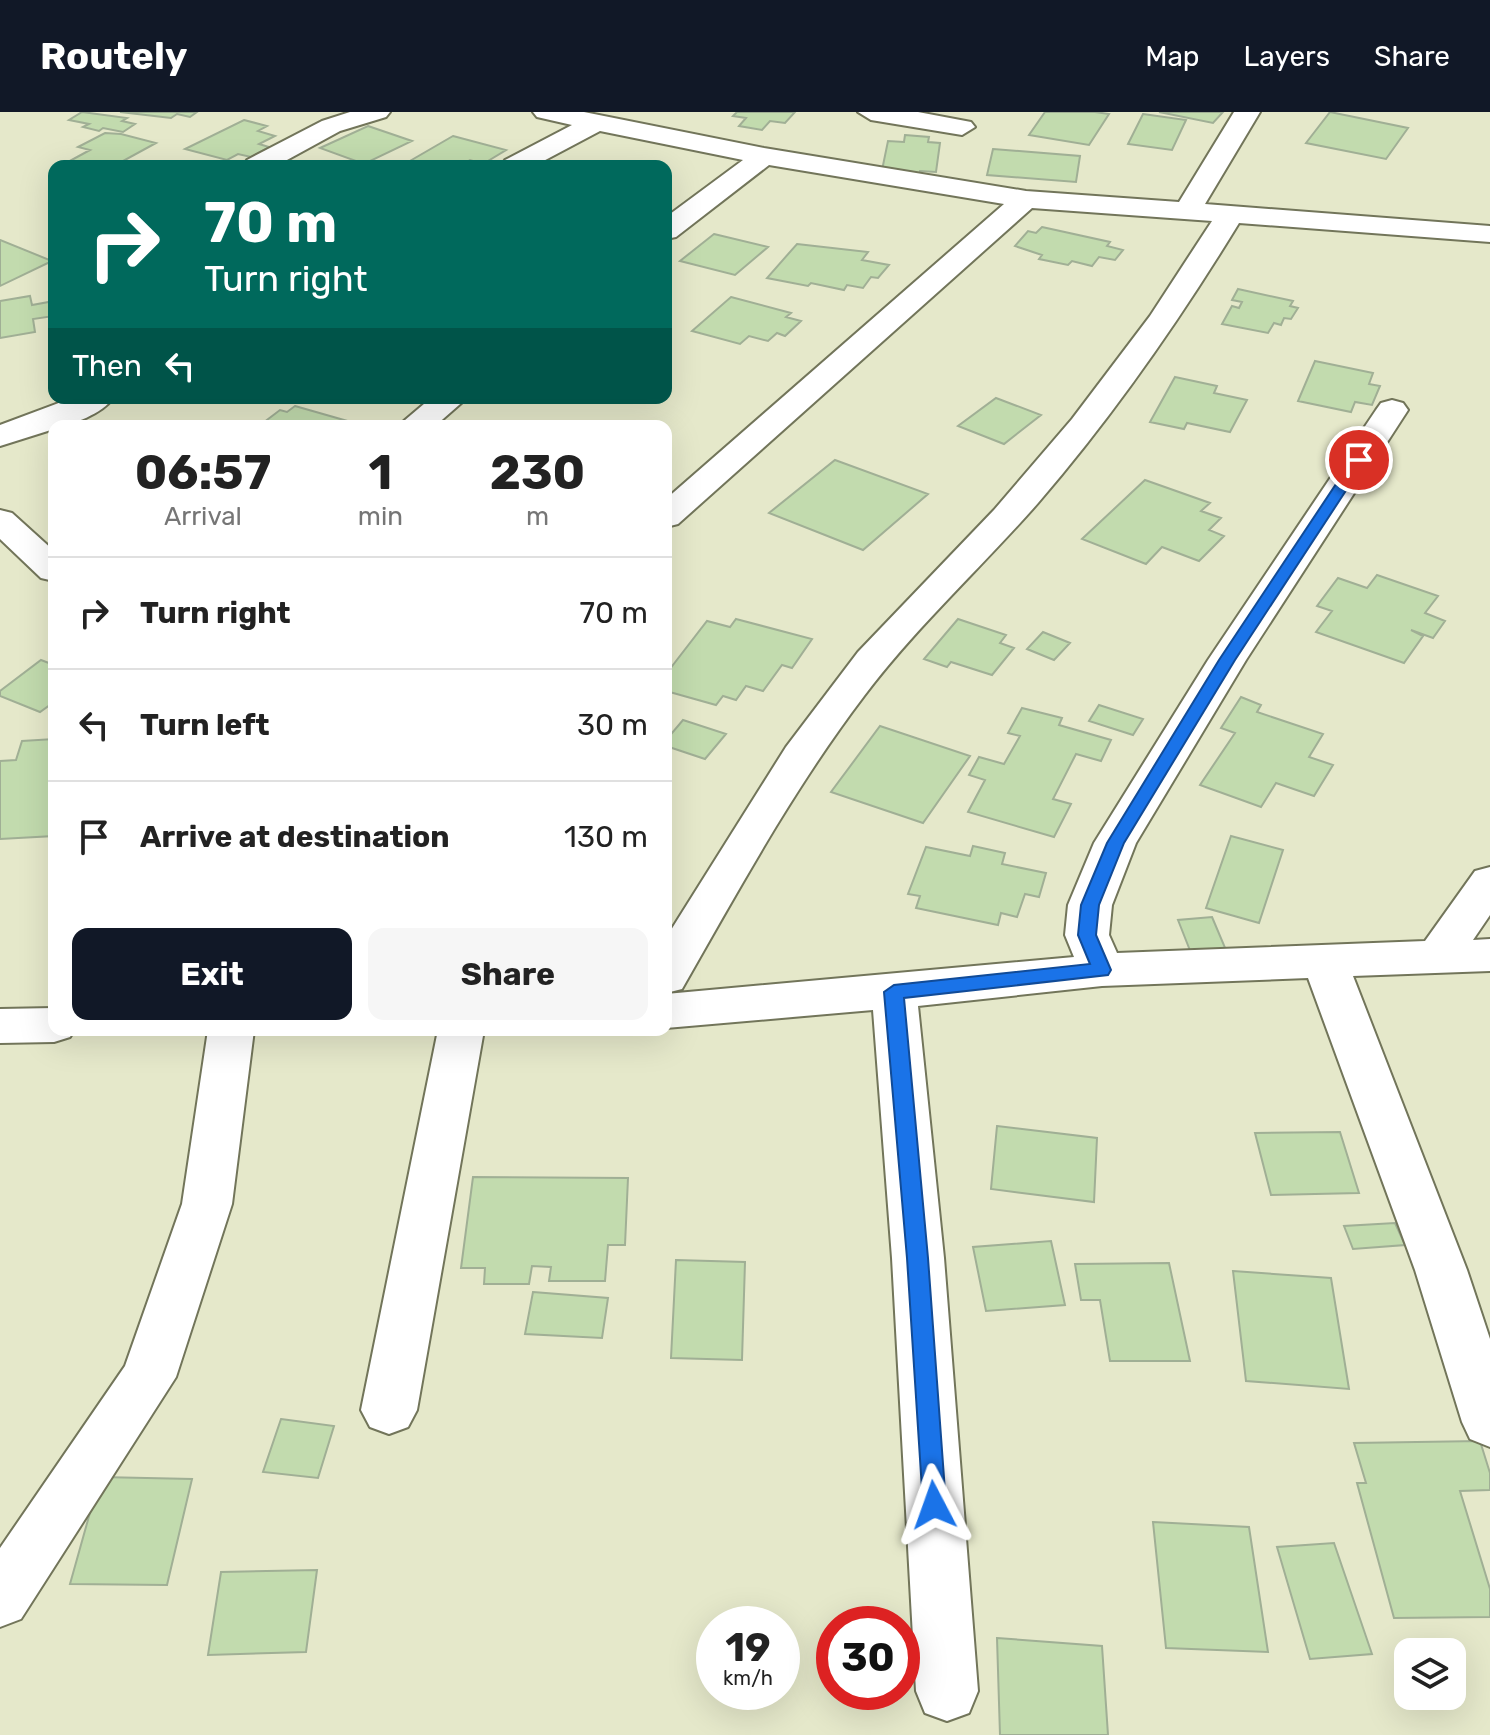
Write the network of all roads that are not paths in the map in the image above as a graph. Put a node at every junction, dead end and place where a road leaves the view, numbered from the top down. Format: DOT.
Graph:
graph roads {
  1 [pos="377,112"];
  2 [pos="546,112"];
  3 [pos="871,112"];
  4 [pos="1247,112"];
  5 [pos="961,119"];
  6 [pos="597,122"];
  7 [pos="764,156"];
  8 [pos="267,160"];
  9 [pos="525,160"];
  10 [pos="963,190"];
  11 [pos="1026,199"];
  12 [pos="1187,212"];
  13 [pos="1231,214"];
  14 [pos="672,226"];
  15 [pos="1490,234"];
  16 [pos="85,404"];
  17 [pos="443,404"];
  18 [pos="1392,410"];
  19 [pos="50,420"];
  20 [pos="422,420"];
  21 [pos="48,421"];
  22 [pos="0,436"];
  23 [pos="672,512"];
  24 [pos="0,520"];
  25 [pos="48,564"];
  26 [pos="1490,882"];
  27 [pos="1490,955"];
  28 [pos="1437,958"];
  29 [pos="1325,962"];
  30 [pos="672,967"];
  31 [pos="1102,970"];
  32 [pos="894,992"];
  33 [pos="672,1010"];
  34 [pos="48,1025"];
  35 [pos="0,1026"];
  36 [pos="230,1036"];
  37 [pos="460,1036"];
  38 [pos="389,1410"];
  39 [pos="1490,1422"];
  40 [pos="0,1599"];
  41 [pos="947,1691"];
  1 -- 8 [label="street"];
  2 -- 6 [label="street"];
  3 -- 5 [label="street"];
  4 -- 12 [label="street"];
  5 -- 10 [label="street"];
  6 -- 7 [label="street"];
  6 -- 9 [label="street"];
  7 -- 10 [label="street"];
  7 -- 14 [label="street"];
  10 -- 11 [label="street"];
  11 -- 12 [label="street"];
  11 -- 23 [label="street"];
  12 -- 13 [label="street"];
  13 -- 15 [label="street"];
  13 -- 30 [label="street"];
  16 -- 19 [label="street"];
  17 -- 20 [label="street"];
  18 -- 31 [label="street"];
  21 -- 22 [label="street"];
  24 -- 25 [label="street"];
  26 -- 28 [label="street"];
  27 -- 28 [label="street"];
  28 -- 29 [label="street"];
  29 -- 31 [label="street"];
  29 -- 39 [label="street"];
  31 -- 32 [label="street"];
  32 -- 33 [label="street"];
  32 -- 41 [label="street"];
  34 -- 35 [label="street"];
  36 -- 40 [label="street"];
  37 -- 38 [label="street"];
}
